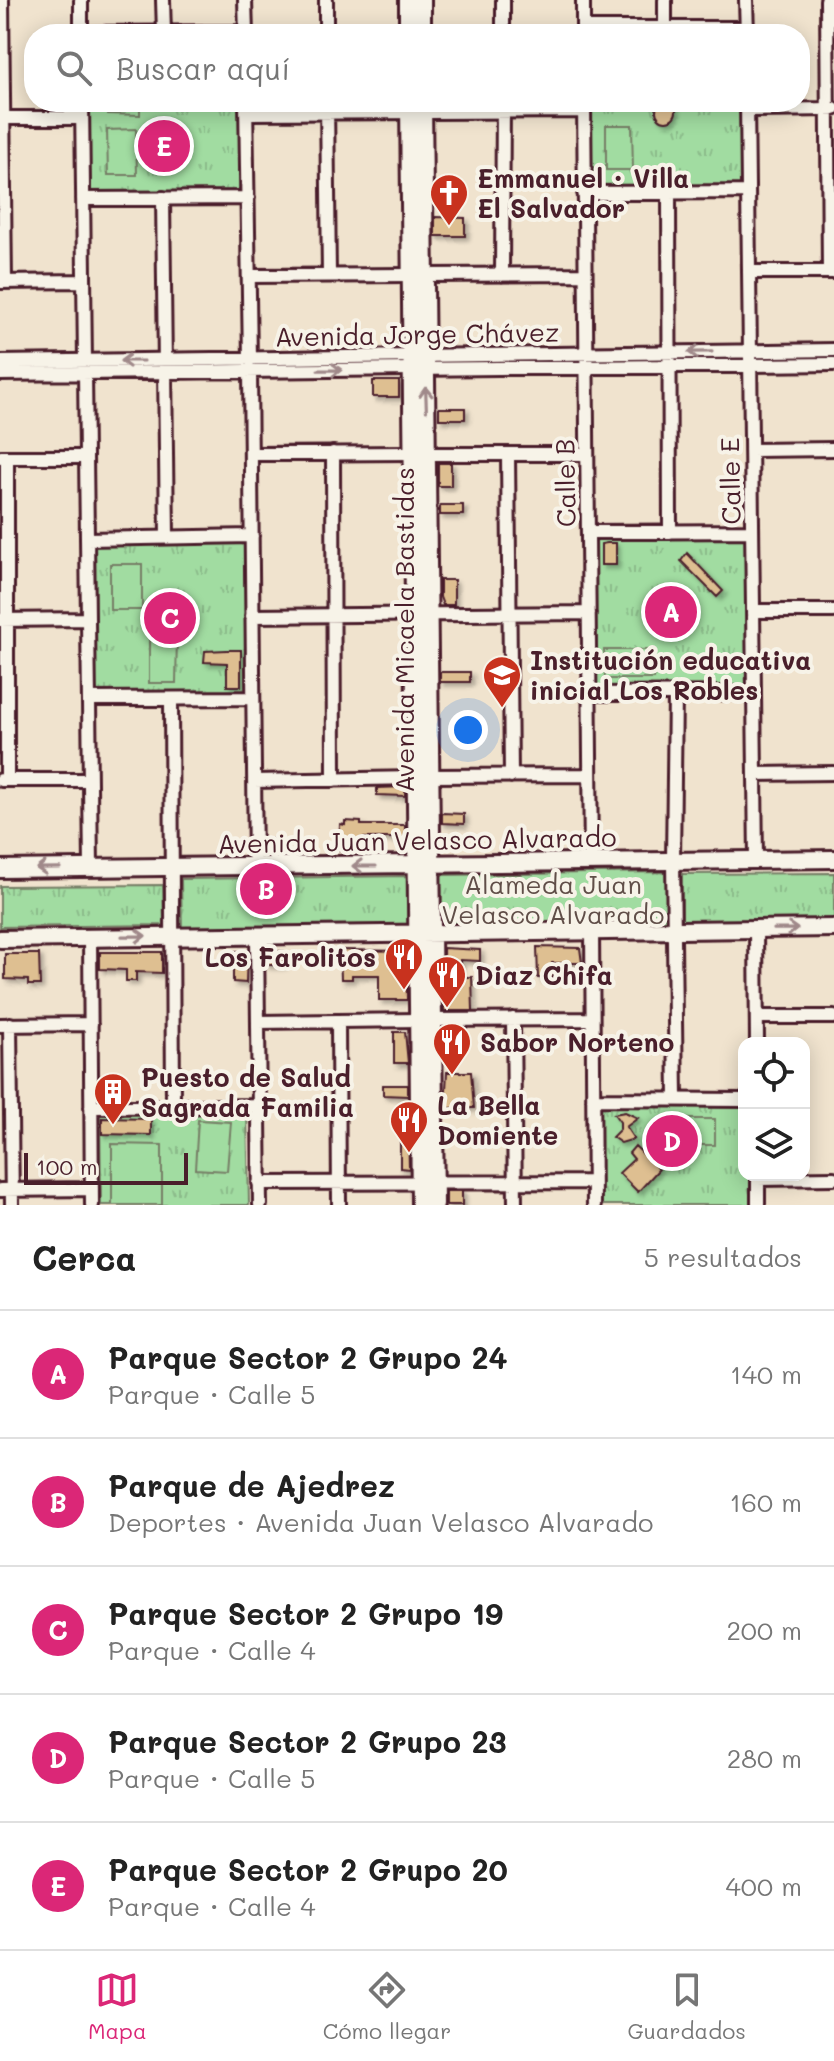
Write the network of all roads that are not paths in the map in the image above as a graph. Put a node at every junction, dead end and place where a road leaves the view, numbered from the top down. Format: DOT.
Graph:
graph roads {
  1 [pos="2,0"];
  2 [pos="81,0"];
  3 [pos="163,0"];
  4 [pos="245,0"];
  5 [pos="326,0"];
  6 [pos="408,0"];
  7 [pos="422,0"];
  8 [pos="503,0"];
  9 [pos="583,0"];
  10 [pos="665,0"];
  11 [pos="746,0"];
  12 [pos="827,0"];
  13 [pos="81,24"];
  14 [pos="164,24"];
  15 [pos="246,24"];
  16 [pos="326,24"];
  17 [pos="408,24"];
  18 [pos="422,24"];
  19 [pos="503,24"];
  20 [pos="583,24"];
  21 [pos="665,24"];
  22 [pos="747,24"];
  23 [pos="810,108"];
  24 [pos="831,109"];
  25 [pos="82,112"];
  26 [pos="246,112"];
  27 [pos="327,112"];
  28 [pos="416,112"];
  29 [pos="503,112"];
  30 [pos="584,112"];
  31 [pos="748,112"];
  32 [pos="2,118"];
  33 [pos="82,118"];
  34 [pos="748,192"];
  35 [pos="584,193"];
  36 [pos="669,193"];
  37 [pos="163,198"];
  38 [pos="248,198"];
  39 [pos="83,199"];
  40 [pos="749,272"];
  41 [pos="832,272"];
  42 [pos="585,274"];
  43 [pos="329,275"];
  44 [pos="418,275"];
  45 [pos="502,275"];
  46 [pos="249,276"];
  47 [pos="84,281"];
  48 [pos="2,282"];
  49 [pos="834,350"];
  50 [pos="750,351"];
  51 [pos="586,353"];
  52 [pos="671,353"];
  53 [pos="0,362"];
  54 [pos="418,363"];
  55 [pos="834,364"];
  56 [pos="750,365"];
  57 [pos="165,366"];
  58 [pos="250,366"];
  59 [pos="672,366"];
  60 [pos="85,367"];
  61 [pos="586,367"];
  62 [pos="0,374"];
  63 [pos="834,449"];
  64 [pos="751,450"];
  65 [pos="333,453"];
  66 [pos="419,453"];
  67 [pos="251,454"];
  68 [pos="508,454"];
  69 [pos="587,454"];
  70 [pos="4,457"];
  71 [pos="86,457"];
  72 [pos="752,531"];
  73 [pos="588,532"];
  74 [pos="670,532"];
  75 [pos="252,536"];
  76 [pos="167,537"];
  77 [pos="87,539"];
  78 [pos="753,611"];
  79 [pos="834,611"];
  80 [pos="589,613"];
  81 [pos="420,614"];
  82 [pos="510,614"];
  83 [pos="333,615"];
  84 [pos="252,616"];
  85 [pos="88,619"];
  86 [pos="4,620"];
  87 [pos="754,693"];
  88 [pos="590,694"];
  89 [pos="675,694"];
  90 [pos="253,698"];
  91 [pos="89,699"];
  92 [pos="171,699"];
  93 [pos="834,773"];
  94 [pos="755,774"];
  95 [pos="590,775"];
  96 [pos="511,776"];
  97 [pos="422,777"];
  98 [pos="4,780"];
  99 [pos="90,780"];
  100 [pos="334,780"];
  101 [pos="254,781"];
  102 [pos="834,859"];
  103 [pos="756,860"];
  104 [pos="673,861"];
  105 [pos="591,863"];
  106 [pos="423,866"];
  107 [pos="91,867"];
  108 [pos="172,867"];
  109 [pos="255,867"];
  110 [pos="0,869"];
  111 [pos="834,928"];
  112 [pos="756,929"];
  113 [pos="675,930"];
  114 [pos="592,931"];
  115 [pos="424,934"];
  116 [pos="172,935"];
  117 [pos="257,935"];
  118 [pos="90,937"];
  119 [pos="0,939"];
  120 [pos="757,1017"];
  121 [pos="834,1017"];
  122 [pos="513,1019"];
  123 [pos="592,1019"];
  124 [pos="424,1020"];
  125 [pos="338,1021"];
  126 [pos="258,1022"];
  127 [pos="5,1024"];
  128 [pos="91,1024"];
  129 [pos="757,1037"];
  130 [pos="593,1099"];
  131 [pos="676,1099"];
  132 [pos="738,1100"];
  133 [pos="173,1106"];
  134 [pos="259,1106"];
  135 [pos="91,1107"];
  136 [pos="810,1178"];
  137 [pos="834,1178"];
  138 [pos="758,1181"];
  139 [pos="339,1182"];
  140 [pos="427,1182"];
  141 [pos="515,1182"];
  142 [pos="593,1182"];
  143 [pos="259,1183"];
  144 [pos="6,1189"];
  145 [pos="92,1189"];
  146 [pos="12,1205"];
  147 [pos="92,1205"];
  148 [pos="260,1205"];
  149 [pos="339,1205"];
  150 [pos="420,1205"];
  151 [pos="435,1205"];
  152 [pos="515,1205"];
  153 [pos="594,1205"];
  154 [pos="758,1205"];
  1 -- 32 [label="street"];
  2 -- 13 [label="street"];
  3 -- 14 [label="street"];
  4 -- 15 [label="street"];
  5 -- 16 [label="street"];
  6 -- 17 [label="main road"];
  7 -- 18 [label="main road"];
  8 -- 19 [label="street"];
  9 -- 20 [label="street"];
  10 -- 21 [label="street"];
  11 -- 22 [label="street"];
  12 -- 24 [label="street"];
  23 -- 24 [label="street"];
  24 -- 41 [label="street"];
  25 -- 33 [label="street"];
  26 -- 38 [label="street"];
  27 -- 43 [label="street"];
  28 -- 44 [label="main road, Avenida Micaela Bastidas"];
  29 -- 45 [label="street"];
  30 -- 35 [label="street, Calle B"];
  31 -- 34 [label="street, Calle E"];
  32 -- 33 [label="street"];
  32 -- 48 [label="street"];
  33 -- 39 [label="street"];
  34 -- 36 [label="street"];
  34 -- 40 [label="street, Calle E"];
  35 -- 36 [label="street"];
  35 -- 42 [label="street, Calle B"];
  36 -- 52 [label="street"];
  37 -- 38 [label="street"];
  37 -- 39 [label="street"];
  37 -- 57 [label="street"];
  38 -- 46 [label="street"];
  39 -- 47 [label="street"];
  40 -- 41 [label="street"];
  40 -- 50 [label="street, Calle E"];
  42 -- 45 [label="street"];
  42 -- 51 [label="street, Calle B"];
  43 -- 44 [label="street"];
  43 -- 46 [label="street"];
  44 -- 45 [label="street"];
  44 -- 54 [label="main road, Avenida Micaela Bastidas"];
  46 -- 58 [label="street"];
  47 -- 48 [label="street"];
  47 -- 60 [label="street"];
  49 -- 50 [label="street, Avenida Jorge Chávez"];
  50 -- 52 [label="street, Avenida Jorge Chávez, one-way"];
  50 -- 56 [label="street, Calle E"];
  51 -- 52 [label="street, Avenida Jorge Chávez"];
  51 -- 54 [label="street, Avenida Jorge Chávez"];
  51 -- 61 [label="street, Calle B"];
  52 -- 59 [label="street"];
  53 -- 60 [label="street, Avenida Jorge Chávez"];
  54 -- 58 [label="street, Avenida Jorge Chávez"];
  54 -- 61 [label="street, Avenida Jorge Chávez"];
  54 -- 66 [label="main road, Avenida Micaela Bastidas"];
  55 -- 56 [label="street, Avenida Jorge Chávez"];
  56 -- 59 [label="street, Avenida Jorge Chávez"];
  56 -- 64 [label="street, Calle E"];
  57 -- 58 [label="street, Avenida Jorge Chávez"];
  57 -- 60 [label="street, Avenida Jorge Chávez"];
  57 -- 76 [label="street"];
  58 -- 67 [label="street"];
  59 -- 61 [label="street, Avenida Jorge Chávez"];
  59 -- 74 [label="street"];
  60 -- 62 [label="street, Avenida Jorge Chávez"];
  60 -- 71 [label="street"];
  61 -- 69 [label="street, Calle B"];
  63 -- 64 [label="street"];
  64 -- 72 [label="street, Calle E"];
  65 -- 66 [label="street"];
  65 -- 67 [label="street"];
  65 -- 83 [label="street"];
  66 -- 68 [label="street"];
  66 -- 81 [label="main road, Avenida Micaela Bastidas"];
  67 -- 75 [label="street"];
  68 -- 69 [label="street"];
  68 -- 82 [label="street"];
  69 -- 73 [label="street, Calle B"];
  70 -- 71 [label="street"];
  70 -- 86 [label="street"];
  71 -- 77 [label="street"];
  72 -- 74 [label="street"];
  72 -- 78 [label="street, Calle E"];
  73 -- 74 [label="street"];
  73 -- 80 [label="street, Calle B"];
  75 -- 76 [label="street"];
  75 -- 84 [label="street"];
  76 -- 77 [label="street"];
  77 -- 85 [label="street"];
  78 -- 79 [label="street"];
  78 -- 87 [label="street, Calle E"];
  80 -- 82 [label="street"];
  80 -- 88 [label="street, Calle B"];
  81 -- 82 [label="street"];
  81 -- 83 [label="street"];
  81 -- 97 [label="main road, Avenida Micaela Bastidas"];
  82 -- 96 [label="street"];
  83 -- 84 [label="street"];
  83 -- 100 [label="street"];
  84 -- 90 [label="street"];
  85 -- 86 [label="street"];
  85 -- 91 [label="street"];
  86 -- 98 [label="street"];
  87 -- 89 [label="street"];
  87 -- 94 [label="street, Calle E"];
  88 -- 89 [label="street"];
  88 -- 95 [label="street, Calle B"];
  89 -- 104 [label="street"];
  90 -- 92 [label="street"];
  90 -- 101 [label="street"];
  91 -- 92 [label="street"];
  91 -- 99 [label="street"];
  92 -- 108 [label="street"];
  93 -- 94 [label="street"];
  94 -- 103 [label="street, Calle E"];
  95 -- 96 [label="street"];
  95 -- 105 [label="street, Calle B"];
  96 -- 97 [label="street"];
  97 -- 100 [label="street"];
  97 -- 106 [label="main road, Avenida Micaela Bastidas"];
  98 -- 99 [label="street"];
  99 -- 107 [label="street"];
  100 -- 101 [label="street"];
  101 -- 109 [label="street"];
  102 -- 103 [label="main road, Avenida Juan Velasco Alvarado"];
  103 -- 104 [label="main road, Avenida Juan Velasco Alvarado"];
  104 -- 105 [label="main road, Avenida Juan Velasco Alvarado"];
  104 -- 113 [label="street"];
  105 -- 106 [label="main road, Avenida Juan Velasco Alvarado"];
  106 -- 109 [label="main road, Avenida Juan Velasco Alvarado, one-way"];
  106 -- 115 [label="main road, Avenida Micaela Bastidas"];
  107 -- 108 [label="main road, Avenida Juan Velasco Alvarado"];
  107 -- 110 [label="main road, Avenida Juan Velasco Alvarado, one-way"];
  108 -- 109 [label="main road, Avenida Juan Velasco Alvarado"];
  108 -- 116 [label="street"];
  112 -- 111 [label="main road, one-way"];
  112 -- 113 [label="main road"];
  112 -- 120 [label="street"];
  113 -- 114 [label="main road"];
  113 -- 131 [label="street"];
  114 -- 115 [label="main road"];
  114 -- 123 [label="street"];
  115 -- 117 [label="main road"];
  115 -- 124 [label="main road, Avenida Micaela Bastidas"];
  116 -- 117 [label="main road"];
  118 -- 116 [label="main road, one-way"];
  116 -- 133 [label="street"];
  117 -- 126 [label="street"];
  118 -- 119 [label="main road"];
  118 -- 128 [label="street"];
  120 -- 121 [label="street"];
  120 -- 129 [label="street"];
  122 -- 123 [label="street"];
  122 -- 124 [label="street"];
  122 -- 141 [label="street"];
  123 -- 130 [label="street"];
  124 -- 125 [label="street"];
  124 -- 140 [label="main road, Avenida Micaela Bastidas"];
  125 -- 126 [label="street"];
  125 -- 139 [label="street"];
  126 -- 134 [label="street"];
  127 -- 128 [label="street"];
  127 -- 144 [label="street"];
  128 -- 135 [label="street"];
  130 -- 131 [label="street"];
  130 -- 142 [label="street"];
  131 -- 132 [label="street"];
  133 -- 134 [label="street"];
  133 -- 135 [label="street"];
  134 -- 143 [label="street"];
  135 -- 145 [label="street"];
  136 -- 137 [label="street"];
  138 -- 154 [label="street"];
  139 -- 140 [label="street"];
  139 -- 143 [label="street"];
  139 -- 149 [label="street"];
  140 -- 141 [label="street"];
  140 -- 150 [label="main road, Avenida Micaela Bastidas"];
  140 -- 151 [label="main road, Avenida Micaela Bastidas"];
  141 -- 142 [label="street"];
  141 -- 152 [label="street"];
  142 -- 153 [label="street"];
  143 -- 148 [label="street"];
  144 -- 145 [label="street"];
  144 -- 146 [label="street"];
  145 -- 147 [label="street"];
}
